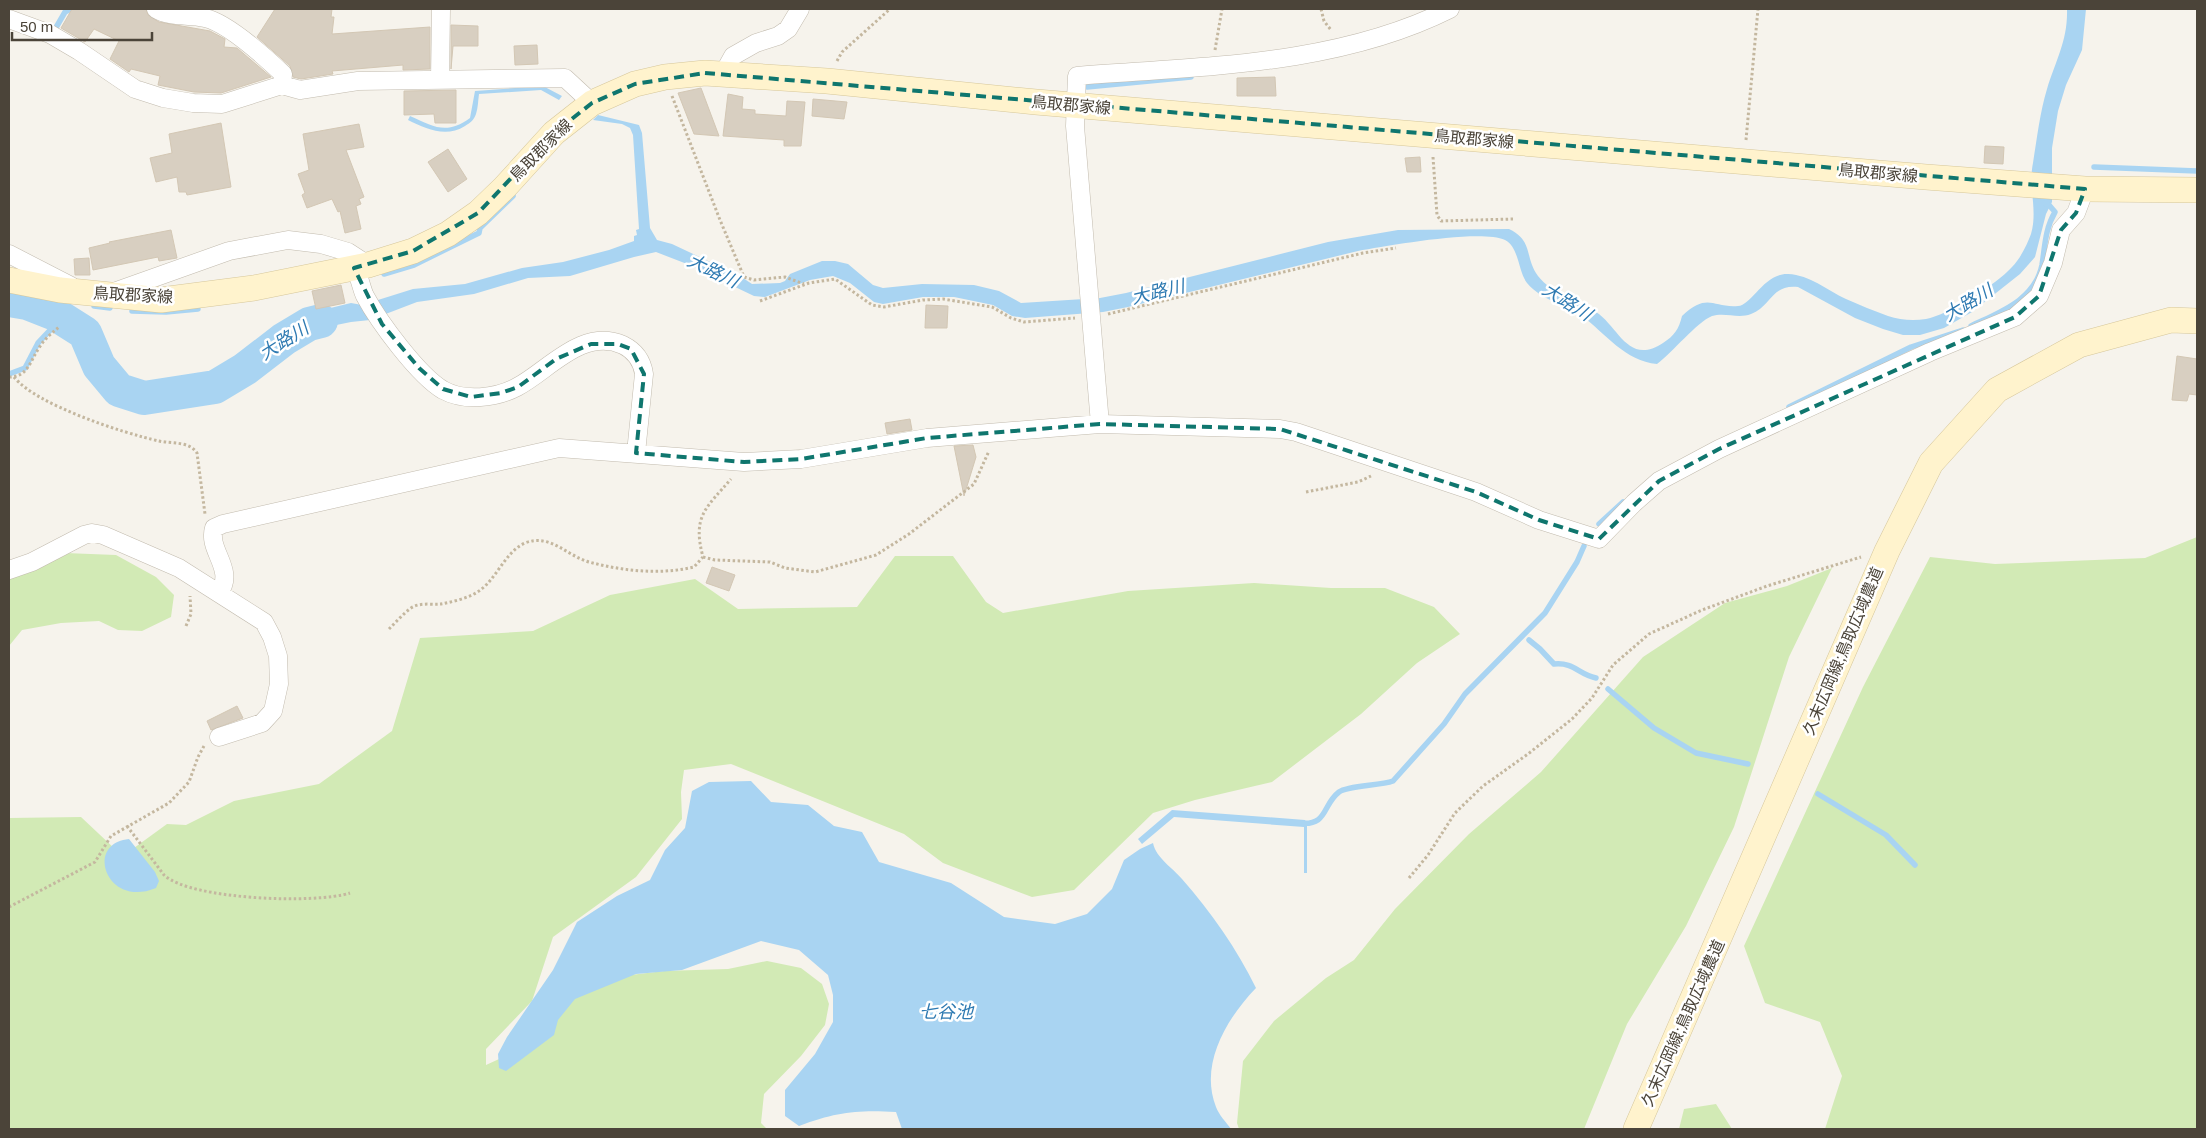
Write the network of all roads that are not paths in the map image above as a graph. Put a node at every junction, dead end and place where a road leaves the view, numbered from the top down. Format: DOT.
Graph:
graph roads {
  1 [pos="156,9"];
  2 [pos="441,9"];
  3 [pos="800,9"];
  4 [pos="1450,9"];
  5 [pos="1434,13"];
  6 [pos="9,19"];
  7 [pos="723,74"];
  8 [pos="440,80"];
  9 [pos="282,85"];
  10 [pos="592,102"];
  11 [pos="1076,105"];
  12 [pos="2085,189"];
  13 [pos="2197,190"];
  14 [pos="9,254"];
  15 [pos="361,267"];
  16 [pos="9,280"];
  17 [pos="95,293"];
  18 [pos="2197,321"];
  19 [pos="1100,424"];
  20 [pos="636,453"];
  21 [pos="9,570"];
  22 [pos="219,593"];
  23 [pos="219,737"];
  24 [pos="1636,1129"];
  1 -- 9 [label="street"];
  2 -- 8 [label="street"];
  3 -- 7 [label="street"];
  4 -- 5 [label="street"];
  5 -- 11 [label="street"];
  6 -- 9 [label="street"];
  7 -- 10 [label="main road, 鳥取郡家線"];
  7 -- 11 [label="main road, 鳥取郡家線"];
  8 -- 9 [label="street"];
  8 -- 10 [label="street"];
  10 -- 15 [label="main road, 鳥取郡家線"];
  11 -- 12 [label="main road, 鳥取郡家線"];
  11 -- 19 [label="street"];
  12 -- 13 [label="main road, 鳥取郡家線"];
  12 -- 19 [label="street"];
  14 -- 17 [label="street"];
  15 -- 17 [label="main road, 鳥取郡家線"];
  15 -- 17 [label="street"];
  15 -- 20 [label="street"];
  16 -- 17 [label="main road, 鳥取郡家線"];
  18 -- 24 [label="main road, 久末広岡線;鳥取広域農道"];
  19 -- 20 [label="street"];
  20 -- 22 [label="street"];
  21 -- 22 [label="street"];
  22 -- 23 [label="street"];
}
